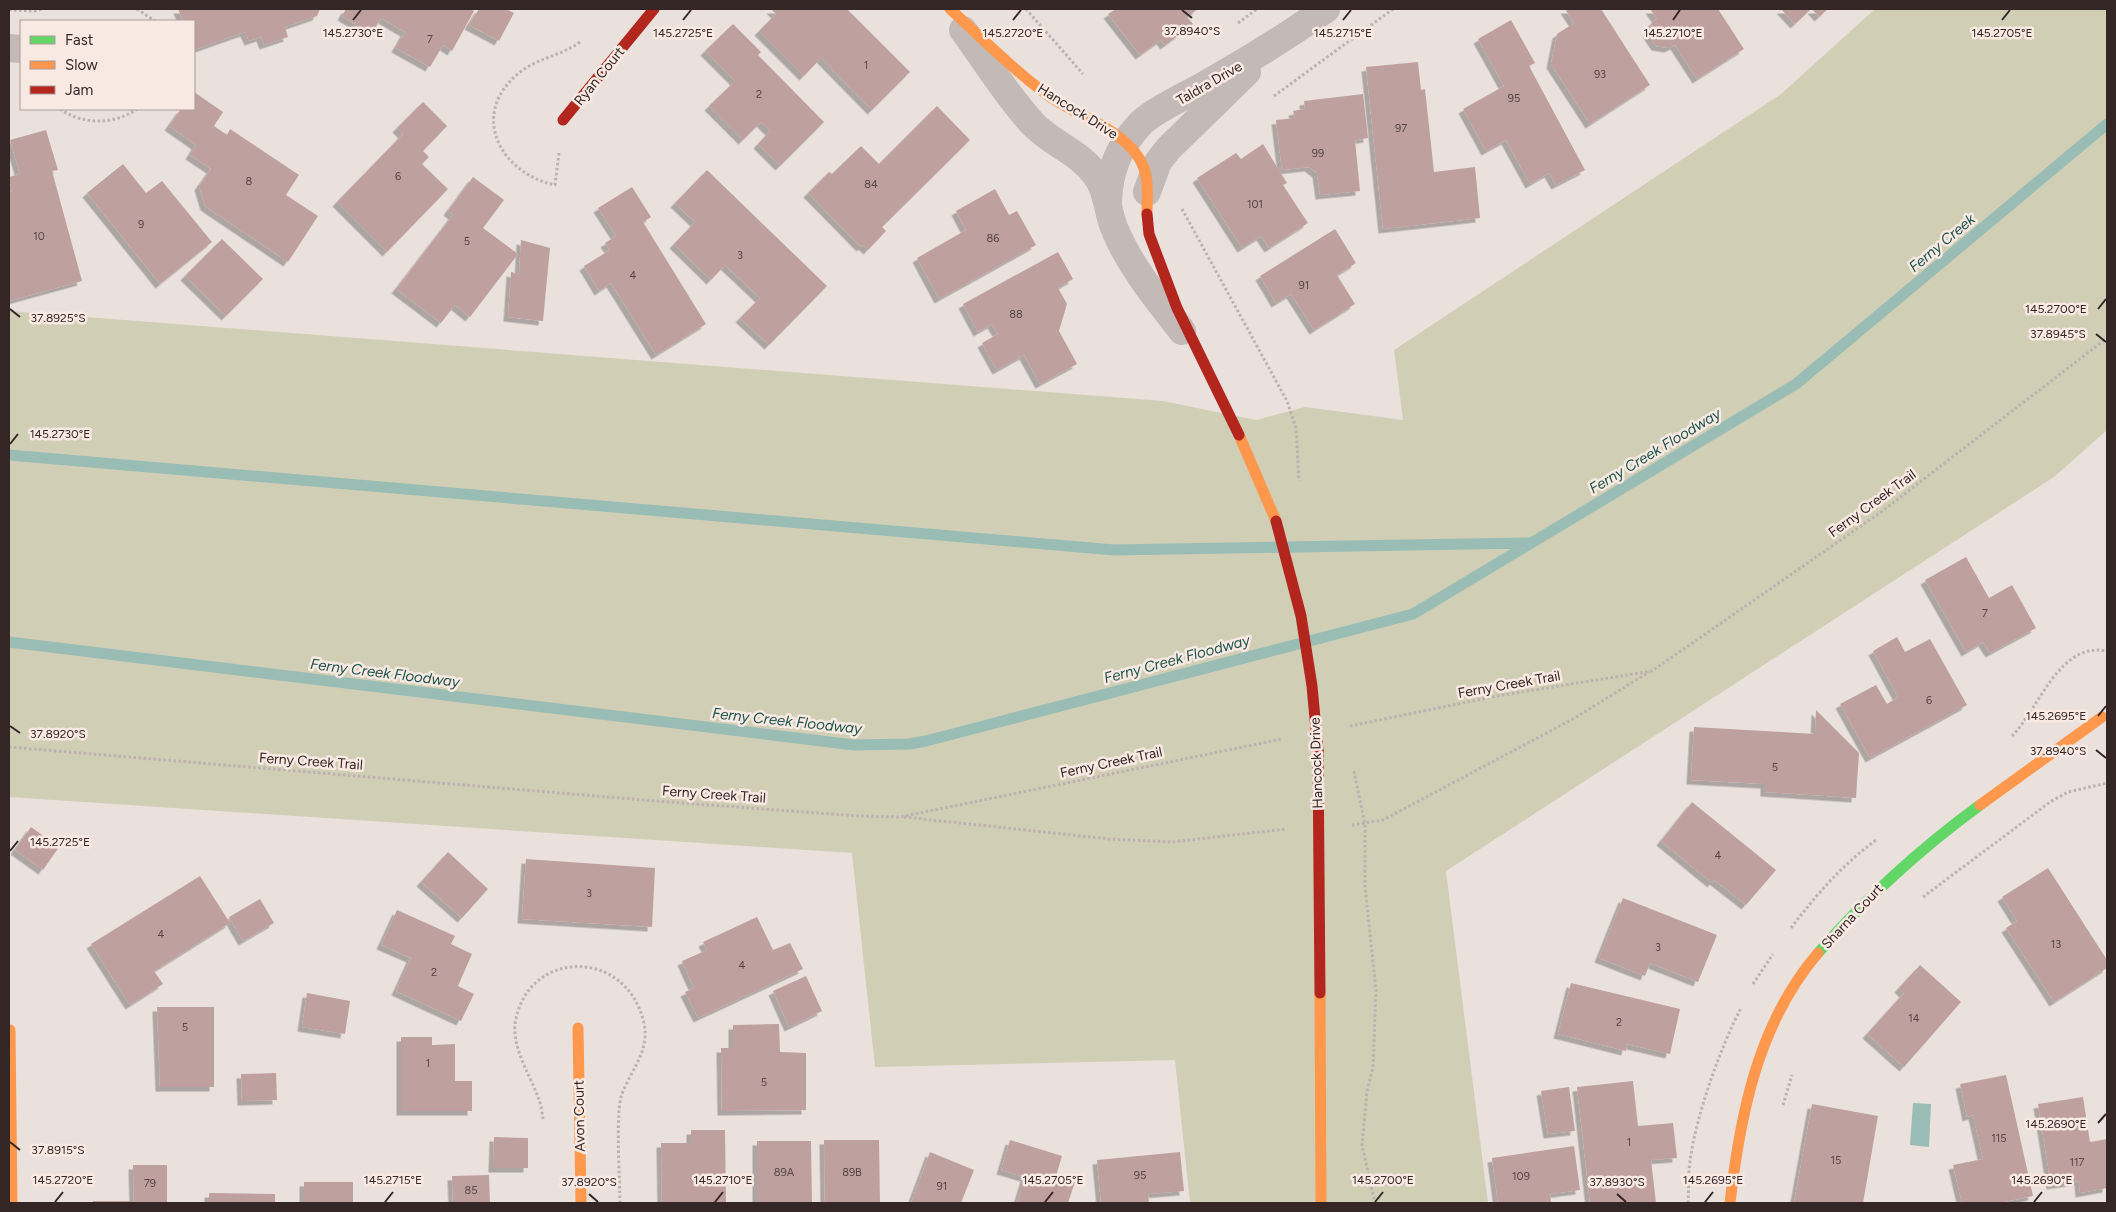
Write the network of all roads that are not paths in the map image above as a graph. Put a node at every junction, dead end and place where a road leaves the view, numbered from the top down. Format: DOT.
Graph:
graph roads {
  1 [pos="654,9"];
  2 [pos="949,9"];
  3 [pos="1326,9"];
  4 [pos="1275,45"];
  5 [pos="563,120"];
  6 [pos="1143,121"];
  7 [pos="1100,124"];
  8 [pos="1125,142"];
  9 [pos="1168,149"];
  10 [pos="1086,162"];
  11 [pos="1142,164"];
  12 [pos="1112,168"];
  13 [pos="1148,192"];
  14 [pos="1108,209"];
  15 [pos="1198,353"];
  16 [pos="2102,717"];
  17 [pos="578,1028"];
  18 [pos="10,1030"];
  19 [pos="1323,1200"];
  20 [pos="12,1203"];
  21 [pos="581,1203"];
  22 [pos="1730,1203"];
  1 -- 5 [label="street, Ryan Court"];
  2 -- 7 [label="street, Hancock Drive"];
  2 -- 10 [label="street, Hancock Drive"];
  3 -- 4 [label="street, Taldra Drive"];
  4 -- 6 [label="street, Taldra Drive"];
  4 -- 9 [label="street, Taldra Drive"];
  6 -- 7 [label="street, Taldra Drive"];
  6 -- 8 [label="street, Taldra Drive"];
  7 -- 8 [label="street, Hancock Drive"];
  8 -- 11 [label="street, Hancock Drive"];
  8 -- 12 [label="street, Taldra Drive"];
  9 -- 11 [label="street, Taldra Drive"];
  9 -- 13 [label="street, Taldra Drive"];
  10 -- 12 [label="street, Taldra Drive"];
  10 -- 14 [label="street, Hancock Drive"];
  11 -- 12 [label="street, Taldra Drive"];
  11 -- 13 [label="street, Hancock Drive"];
  12 -- 14 [label="street, Taldra Drive"];
  13 -- 15 [label="street, Hancock Drive"];
  14 -- 15 [label="street, Hancock Drive"];
  15 -- 19 [label="street, Hancock Drive, bridge"];
  16 -- 22 [label="street, Sharna Court"];
  17 -- 21 [label="street, Avon Court"];
  18 -- 20 [label="street"];
}
